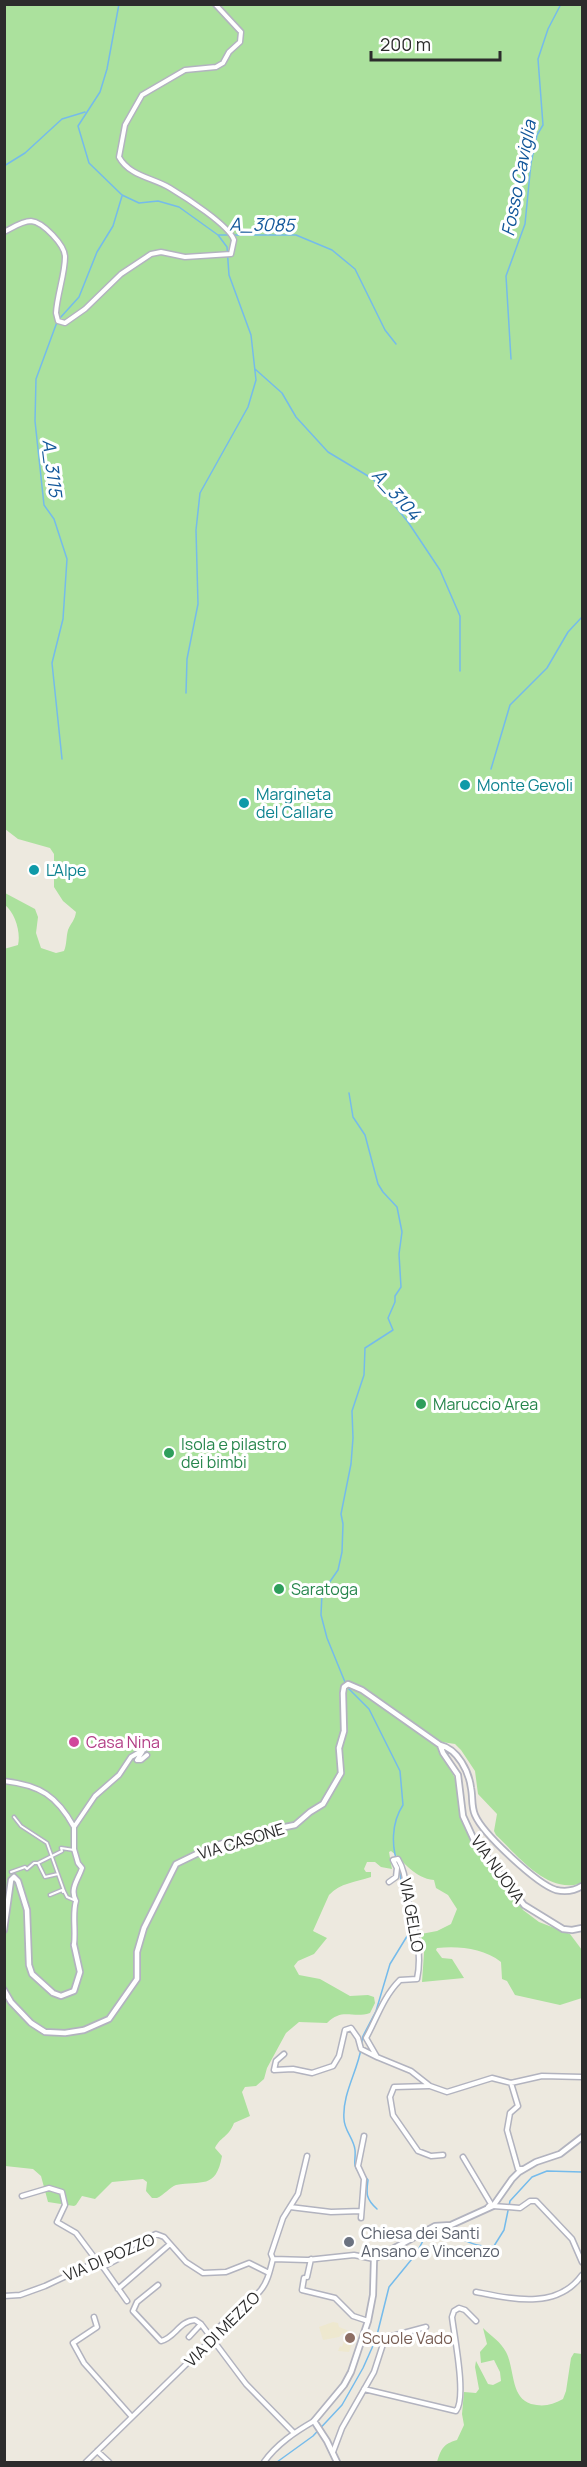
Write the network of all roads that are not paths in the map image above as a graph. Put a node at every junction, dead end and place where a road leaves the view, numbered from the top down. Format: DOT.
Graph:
graph roads {
  1 [pos="215,4"];
  2 [pos="4,232"];
  3 [pos="441,1745"];
  4 [pos="147,1755"];
  5 [pos="4,1782"];
  6 [pos="14,1817"];
  7 [pos="74,1827"];
  8 [pos="74,1850"];
  9 [pos="52,1855"];
  10 [pos="38,1863"];
  11 [pos="11,1872"];
  12 [pos="58,1874"];
  13 [pos="389,1882"];
  14 [pos="582,1887"];
  15 [pos="65,1892"];
  16 [pos="50,1895"];
  17 [pos="76,1901"];
  18 [pos="4,1917"];
  19 [pos="5,1922"];
  20 [pos="582,1928"];
  21 [pos="4,1930"];
  22 [pos="74,1945"];
  23 [pos="4,1990"];
  24 [pos="284,2054"];
  25 [pos="377,2057"];
  26 [pos="582,2077"];
  27 [pos="511,2083"];
  28 [pos="430,2086"];
  29 [pos="364,2136"];
  30 [pos="582,2138"];
  31 [pos="443,2155"];
  32 [pos="307,2156"];
  33 [pos="462,2157"];
  34 [pos="524,2169"];
  35 [pos="22,2196"];
  36 [pos="493,2206"];
  37 [pos="290,2207"];
  38 [pos="486,2209"];
  39 [pos="361,2211"];
  40 [pos="361,2218"];
  41 [pos="170,2244"];
  42 [pos="118,2253"];
  43 [pos="273,2259"];
  44 [pos="311,2259"];
  45 [pos="374,2259"];
  46 [pos="97,2261"];
  47 [pos="582,2262"];
  48 [pos="269,2273"];
  49 [pos="582,2275"];
  50 [pos="158,2285"];
  51 [pos="118,2289"];
  52 [pos="476,2292"];
  53 [pos="4,2296"];
  54 [pos="127,2301"];
  55 [pos="94,2318"];
  56 [pos="476,2320"];
  57 [pos="368,2321"];
  58 [pos="201,2324"];
  59 [pos="426,2328"];
  60 [pos="189,2337"];
  61 [pos="212,2339"];
  62 [pos="364,2389"];
  63 [pos="132,2417"];
  64 [pos="314,2422"];
  65 [pos="294,2433"];
  66 [pos="97,2451"];
  67 [pos="333,2452"];
  68 [pos="86,2463"];
  69 [pos="109,2463"];
  70 [pos="264,2463"];
  71 [pos="337,2463"];
  1 -- 2 [label="street"];
  3 -- 14 [label="street, VIA NUOVA"];
  3 -- 20 [label="street, VIA NUOVA"];
  3 -- 23 [label="street, VIA CASONE"];
  4 -- 7 [label="street"];
  5 -- 7 [label="street"];
  6 -- 9 [label="street"];
  7 -- 8 [label="street"];
  8 -- 9 [label="street"];
  8 -- 17 [label="street"];
  9 -- 10 [label="street"];
  9 -- 12 [label="street"];
  10 -- 11 [label="street"];
  10 -- 12 [label="street"];
  12 -- 15 [label="street"];
  13 -- 25 [label="street, VIA GELLO"];
  15 -- 16 [label="street"];
  15 -- 17 [label="street"];
  17 -- 22 [label="street"];
  18 -- 19 [label="street"];
  19 -- 21 [label="street"];
  19 -- 22 [label="street"];
  24 -- 25 [label="street"];
  25 -- 28 [label="street"];
  26 -- 27 [label="street"];
  27 -- 28 [label="street"];
  27 -- 34 [label="street"];
  28 -- 31 [label="street"];
  29 -- 39 [label="street"];
  30 -- 34 [label="street"];
  32 -- 37 [label="street, VIA DI MEZZO"];
  33 -- 38 [label="street"];
  34 -- 36 [label="street"];
  35 -- 46 [label="street"];
  36 -- 38 [label="street"];
  36 -- 47 [label="street"];
  37 -- 39 [label="street"];
  37 -- 43 [label="street, VIA DI MEZZO"];
  38 -- 45 [label="street"];
  39 -- 40 [label="street"];
  41 -- 42 [label="street, VIA DI POZZO"];
  41 -- 48 [label="street, VIA DI POZZO"];
  41 -- 51 [label="street"];
  42 -- 46 [label="street, VIA DI POZZO"];
  42 -- 51 [label="street"];
  43 -- 44 [label="street"];
  43 -- 48 [label="street, VIA DI MEZZO"];
  44 -- 45 [label="street"];
  44 -- 57 [label="street"];
  45 -- 57 [label="street"];
  46 -- 53 [label="street, VIA DI POZZO"];
  48 -- 61 [label="street, VIA DI MEZZO"];
  49 -- 52 [label="street"];
  50 -- 58 [label="street"];
  51 -- 54 [label="street"];
  55 -- 63 [label="street"];
  56 -- 62 [label="street"];
  57 -- 64 [label="street"];
  58 -- 60 [label="street"];
  58 -- 61 [label="street"];
  59 -- 62 [label="street"];
  61 -- 63 [label="street, VIA DI MEZZO"];
  61 -- 65 [label="street"];
  62 -- 67 [label="street"];
  63 -- 66 [label="street, VIA DI MEZZO"];
  64 -- 65 [label="street"];
  64 -- 67 [label="street"];
  65 -- 70 [label="street"];
  66 -- 68 [label="street, VIA DI MEZZO"];
  66 -- 69 [label="street"];
  67 -- 71 [label="street"];
}
